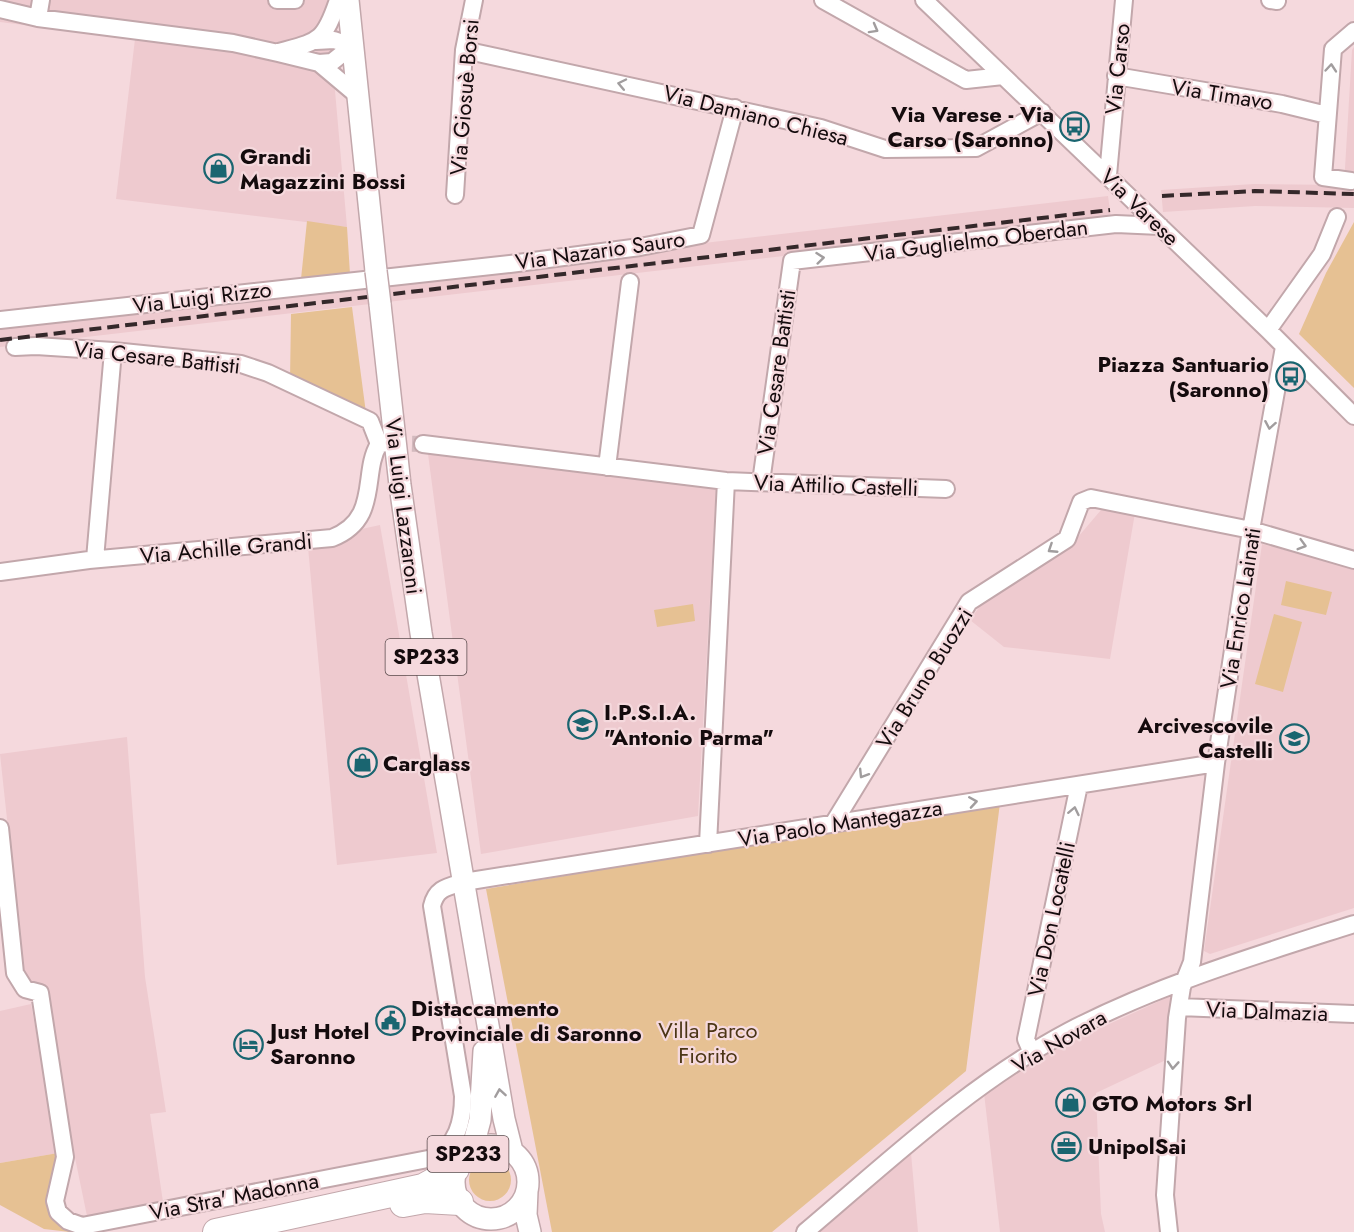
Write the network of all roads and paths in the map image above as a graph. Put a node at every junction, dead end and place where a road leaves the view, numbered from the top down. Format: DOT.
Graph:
graph roads {
  1 [pos="41,0"];
  2 [pos="277,0"];
  3 [pos="295,0"];
  4 [pos="338,0"];
  5 [pos="348,0"];
  6 [pos="474,0"];
  7 [pos="823,0"];
  8 [pos="924,0"];
  9 [pos="1124,0"];
  10 [pos="1270,0"];
  11 [pos="1277,1"];
  12 [pos="0,9"];
  13 [pos="30,17"];
  14 [pos="0,18"];
  15 [pos="1354,31"];
  16 [pos="316,41"];
  17 [pos="352,46"];
  18 [pos="464,50"];
  19 [pos="278,53"];
  20 [pos="320,63"];
  21 [pos="1003,76"];
  22 [pos="1116,76"];
  23 [pos="357,95"];
  24 [pos="735,108"];
  25 [pos="1041,112"];
  26 [pos="1327,115"];
  27 [pos="1110,138"];
  28 [pos="1080,148"];
  29 [pos="1108,175"];
  30 [pos="1351,181"];
  31 [pos="455,195"];
  32 [pos="1337,217"];
  33 [pos="1160,226"];
  34 [pos="792,261"];
  35 [pos="403,275"];
  36 [pos="630,282"];
  37 [pos="0,320"];
  38 [pos="1268,330"];
  39 [pos="15,347"];
  40 [pos="1284,347"];
  41 [pos="113,351"];
  42 [pos="1354,416"];
  43 [pos="384,444"];
  44 [pos="423,444"];
  45 [pos="607,466"];
  46 [pos="726,481"];
  47 [pos="761,482"];
  48 [pos="946,489"];
  49 [pos="1251,530"];
  50 [pos="95,559"];
  51 [pos="1354,560"];
  52 [pos="0,572"];
  53 [pos="1216,763"];
  54 [pos="1079,785"];
  55 [pos="833,824"];
  56 [pos="0,828"];
  57 [pos="708,844"];
  58 [pos="464,882"];
  59 [pos="1354,924"];
  60 [pos="1187,978"];
  61 [pos="1179,1007"];
  62 [pos="486,1008"];
  63 [pos="1354,1014"];
  64 [pos="1032,1053"];
  65 [pos="512,1151"];
  66 [pos="464,1159"];
  67 [pos="527,1191"];
  68 [pos="460,1202"];
  69 [pos="482,1218"];
  70 [pos="216,1232"];
  71 [pos="277,1232"];
  72 [pos="501,1232"];
  73 [pos="530,1232"];
  74 [pos="805,1232"];
  75 [pos="1169,1232"];
  1 -- 13 [label="street"];
  2 -- 3 [label="street"];
  4 -- 16 [label="street"];
  5 -- 17 [label="main road, Via Luigi Lazzaroni / SP233"];
  6 -- 18 [label="street, Via Giosuè Borsi"];
  7 -- 21 [label="street, one-way"];
  8 -- 21 [label="street, Via Varese"];
  9 -- 22 [label="street, Via Carso"];
  10 -- 11 [label="street"];
  12 -- 13 [label="street"];
  13 -- 14 [label="street"];
  13 -- 19 [label="street"];
  26 -- 15 [label="street, one-way"];
  16 -- 17 [label="street"];
  16 -- 19 [label="street"];
  17 -- 20 [label="street"];
  17 -- 23 [label="main road, Via Luigi Lazzaroni / SP233"];
  24 -- 18 [label="street, Via Damiano Chiesa, one-way"];
  18 -- 31 [label="street, Via Giosuè Borsi"];
  19 -- 20 [label="street"];
  20 -- 23 [label="street"];
  21 -- 25 [label="street, Via Varese"];
  22 -- 26 [label="street, Via Timavo"];
  22 -- 27 [label="street, Via Carso"];
  23 -- 58 [label="main road, Via Luigi Lazzaroni / SP233, bridge"];
  24 -- 25 [label="street, Via Damiano Chiesa"];
  24 -- 35 [label="street, Via Nazario Sauro"];
  25 -- 28 [label="street, Via Varese"];
  26 -- 30 [label="street"];
  27 -- 28 [label="street, Via Carso"];
  27 -- 29 [label="street, Via Carso"];
  28 -- 29 [label="street, Via Varese"];
  29 -- 33 [label="street, Via Varese"];
  32 -- 38 [label="street"];
  34 -- 33 [label="street, Via Guglielmo Oberdan, one-way"];
  33 -- 38 [label="street, Via Varese"];
  34 -- 47 [label="street, Via Cesare Battisti"];
  35 -- 37 [label="street, Via Luigi Rizzo"];
  36 -- 45 [label="street"];
  38 -- 40 [label="street, Via Varese"];
  39 -- 41 [label="street, Via Cesare Battisti"];
  40 -- 42 [label="street, Via Varese"];
  40 -- 49 [label="street, Via Enrico Lainati, one-way"];
  41 -- 43 [label="street, Via Cesare Battisti"];
  41 -- 50 [label="street"];
  43 -- 50 [label="street, Via Achille Grandi"];
  44 -- 45 [label="street"];
  45 -- 46 [label="street"];
  46 -- 47 [label="street, Via Attilio Castelli"];
  46 -- 57 [label="street"];
  47 -- 48 [label="street, Via Attilio Castelli"];
  49 -- 51 [label="street, one-way"];
  49 -- 53 [label="street, Via Enrico Lainati"];
  49 -- 55 [label="street, Via Bruno Buozzi, one-way"];
  50 -- 52 [label="street, Via Achille Grandi"];
  53 -- 54 [label="street, Via Paolo Mantegazza"];
  53 -- 60 [label="street, Via Enrico Lainati"];
  55 -- 54 [label="street, Via Paolo Mantegazza, one-way"];
  64 -- 54 [label="street, Via Don Locatelli, one-way"];
  55 -- 57 [label="street, Via Paolo Mantegazza"];
  56 -- 58 [label="street, Via Stra' Madonna"];
  57 -- 58 [label="street, Via Paolo Mantegazza"];
  58 -- 62 [label="main road, Via Luigi Lazzaroni / SP233"];
  59 -- 60 [label="street, Via Novara"];
  60 -- 61 [label="street, Via Enrico Lainati"];
  60 -- 64 [label="street, Via Novara"];
  61 -- 63 [label="street, Via Dalmazia"];
  61 -- 75 [label="street, Via Enrico Lainati, one-way"];
  65 -- 62 [label="main road, Via Luigi Lazzaroni / SP233, one-way"];
  62 -- 66 [label="main road, Via Luigi Lazzaroni / SP233"];
  64 -- 74 [label="street, Via Novara"];
  65 -- 66 [label="main road, SP233"];
  65 -- 67 [label="main road, SP233"];
  66 -- 68 [label="main road, SP233"];
  66 -- 70 [label="highway"];
  67 -- 69 [label="main road, SP233"];
  67 -- 73 [label="main road, SP233"];
  68 -- 69 [label="main road, SP233"];
  68 -- 71 [label="highway"];
  69 -- 72 [label="main road, SP233"];
}
